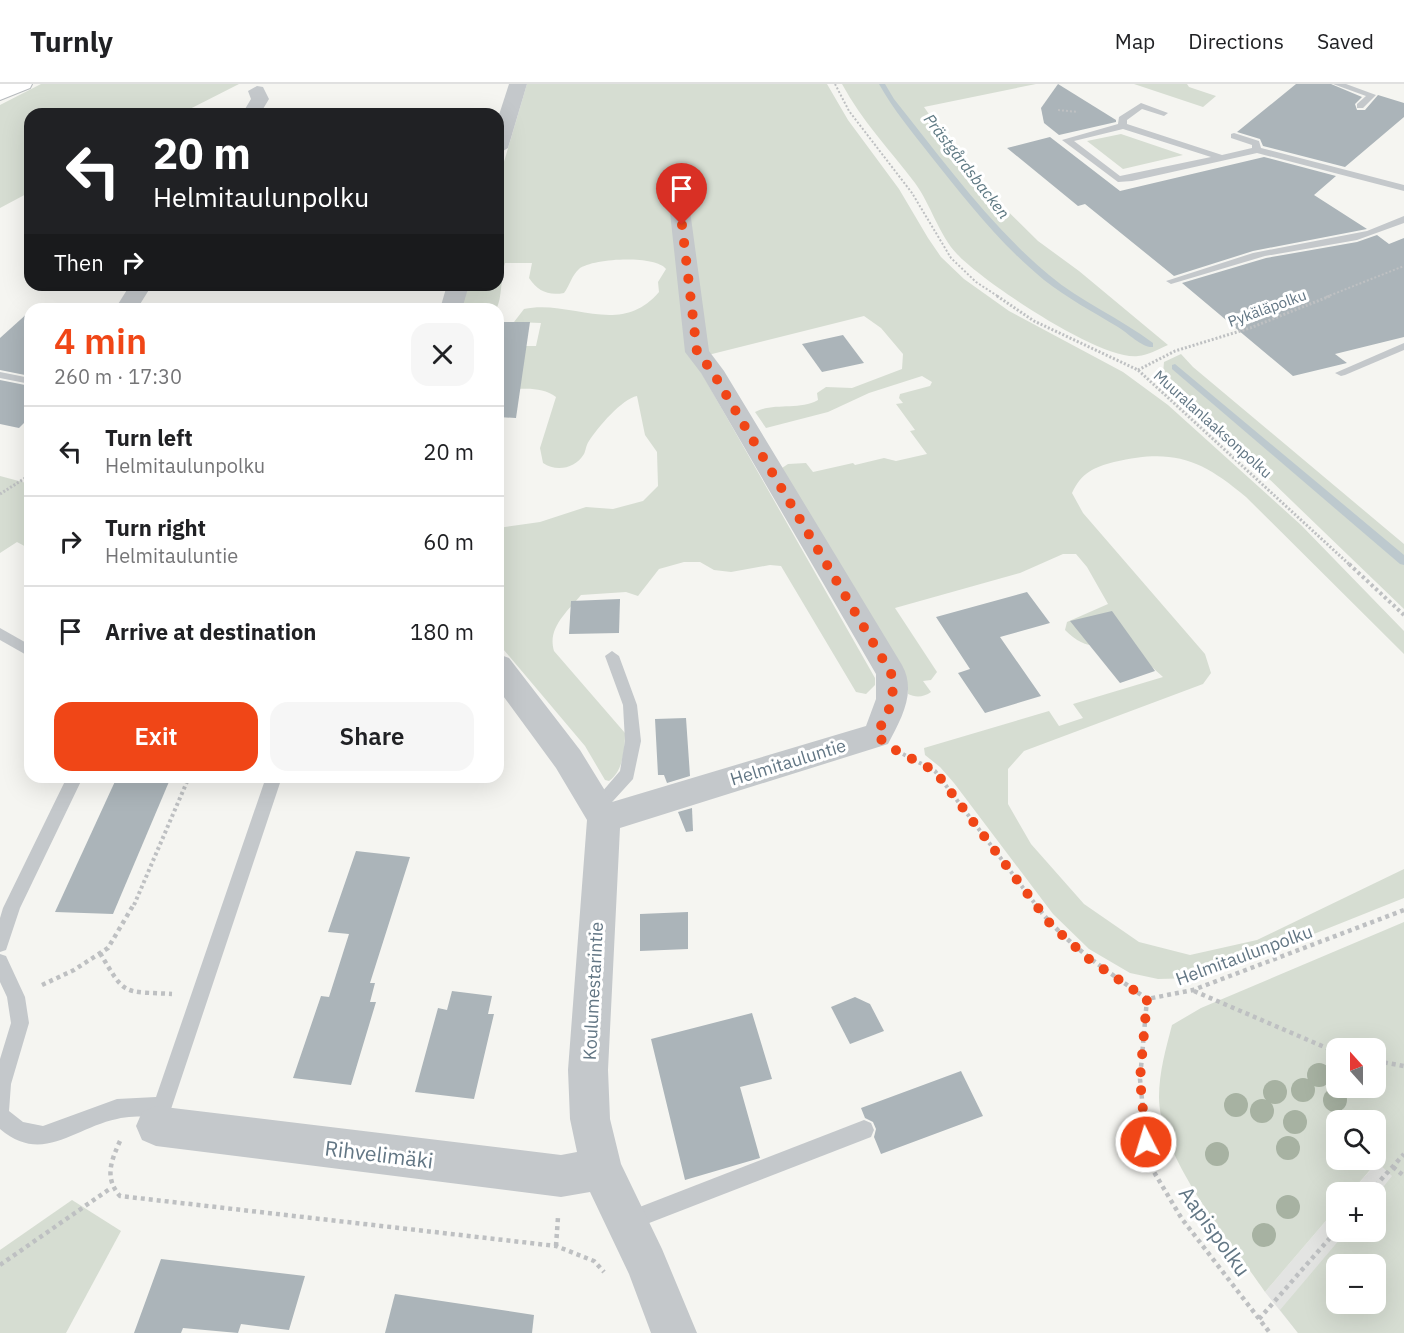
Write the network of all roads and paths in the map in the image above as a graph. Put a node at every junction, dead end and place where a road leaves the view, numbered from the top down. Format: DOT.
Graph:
graph roads {
  1 [pos="7,84"];
  2 [pos="23,84"];
  3 [pos="518,84"];
  4 [pos="835,84"];
  5 [pos="1337,84"];
  6 [pos="0,87"];
  7 [pos="257,91"];
  8 [pos="0,94"];
  9 [pos="1360,106"];
  10 [pos="255,108"];
  11 [pos="1164,113"];
  12 [pos="1123,126"];
  13 [pos="504,129"];
  14 [pos="1234,135"];
  15 [pos="1257,150"];
  16 [pos="1222,158"];
  17 [pos="1404,188"];
  18 [pos="685,192"];
  19 [pos="1404,219"];
  20 [pos="1404,266"];
  21 [pos="1171,281"];
  22 [pos="1404,346"];
  23 [pos="1138,370"];
  24 [pos="1341,373"];
  25 [pos="0,375"];
  26 [pos="24,380"];
  27 [pos="24,480"];
  28 [pos="0,494"];
  29 [pos="1404,615"];
  30 [pos="0,633"];
  31 [pos="24,648"];
  32 [pos="612,656"];
  33 [pos="504,674"];
  34 [pos="876,735"];
  35 [pos="72,783"];
  36 [pos="186,783"];
  37 [pos="272,783"];
  38 [pos="601,813"];
  39 [pos="1404,910"];
  40 [pos="0,944"];
  41 [pos="100,953"];
  42 [pos="0,967"];
  43 [pos="1193,990"];
  44 [pos="199,996"];
  45 [pos="16,997"];
  46 [pos="1147,999"];
  47 [pos="1326,1048"];
  48 [pos="1386,1062"];
  49 [pos="1404,1066"];
  50 [pos="0,1108"];
  51 [pos="151,1113"];
  52 [pos="0,1116"];
  53 [pos="864,1130"];
  54 [pos="9,1132"];
  55 [pos="1404,1154"];
  56 [pos="1393,1167"];
  57 [pos="601,1169"];
  58 [pos="1404,1176"];
  59 [pos="1379,1182"];
  60 [pos="111,1188"];
  61 [pos="626,1222"];
  62 [pos="1326,1242"];
  63 [pos="0,1265"];
  64 [pos="608,1276"];
  65 [pos="1259,1319"];
  66 [pos="674,1333"];
  67 [pos="1270,1333"];
  1 -- 6 [label="highway"];
  2 -- 8 [label="highway"];
  3 -- 13 [label="street"];
  4 -- 23 [label="path, Muuralanlaaksonpolku"];
  5 -- 9 [label="lane"];
  7 -- 10 [label="street"];
  11 -- 12 [label="lane"];
  12 -- 16 [label="lane"];
  12 -- 16 [label="lane"];
  14 -- 15 [label="lane"];
  15 -- 16 [label="lane"];
  15 -- 17 [label="lane"];
  18 -- 34 [label="street"];
  19 -- 21 [label="lane"];
  20 -- 23 [label="path, Pykäläpolku"];
  22 -- 24 [label="lane"];
  23 -- 29 [label="path, Muuralanlaaksonpolku"];
  25 -- 26 [label="lane"];
  27 -- 28 [label="path"];
  30 -- 31 [label="lane"];
  32 -- 38 [label="lane"];
  33 -- 38 [label="street"];
  34 -- 38 [label="street, Helmitauluntie"];
  34 -- 46 [label="path"];
  35 -- 40 [label="lane"];
  36 -- 41 [label="path"];
  37 -- 44 [label="lane"];
  38 -- 57 [label="street, Koulumestarintie"];
  39 -- 43 [label="path, Helmitaulunpolku"];
  41 -- 44 [label="path"];
  41 -- 45 [label="path"];
  42 -- 45 [label="lane"];
  43 -- 46 [label="path, Helmitaulunpolku"];
  43 -- 47 [label="path"];
  44 -- 51 [label="lane"];
  45 -- 50 [label="lane"];
  46 -- 65 [label="path, Aapispolku"];
  48 -- 49 [label="path"];
  51 -- 54 [label="lane"];
  51 -- 57 [label="street, Rihvelimäki"];
  51 -- 60 [label="path"];
  52 -- 54 [label="lane"];
  53 -- 61 [label="lane"];
  55 -- 56 [label="path"];
  56 -- 58 [label="path"];
  56 -- 59 [label="path"];
  57 -- 61 [label="street, Koulumestarintie"];
  60 -- 63 [label="path"];
  60 -- 64 [label="path"];
  61 -- 66 [label="street, Koulumestarintie"];
  62 -- 65 [label="path"];
  65 -- 67 [label="path, Aapispolku"];
}
